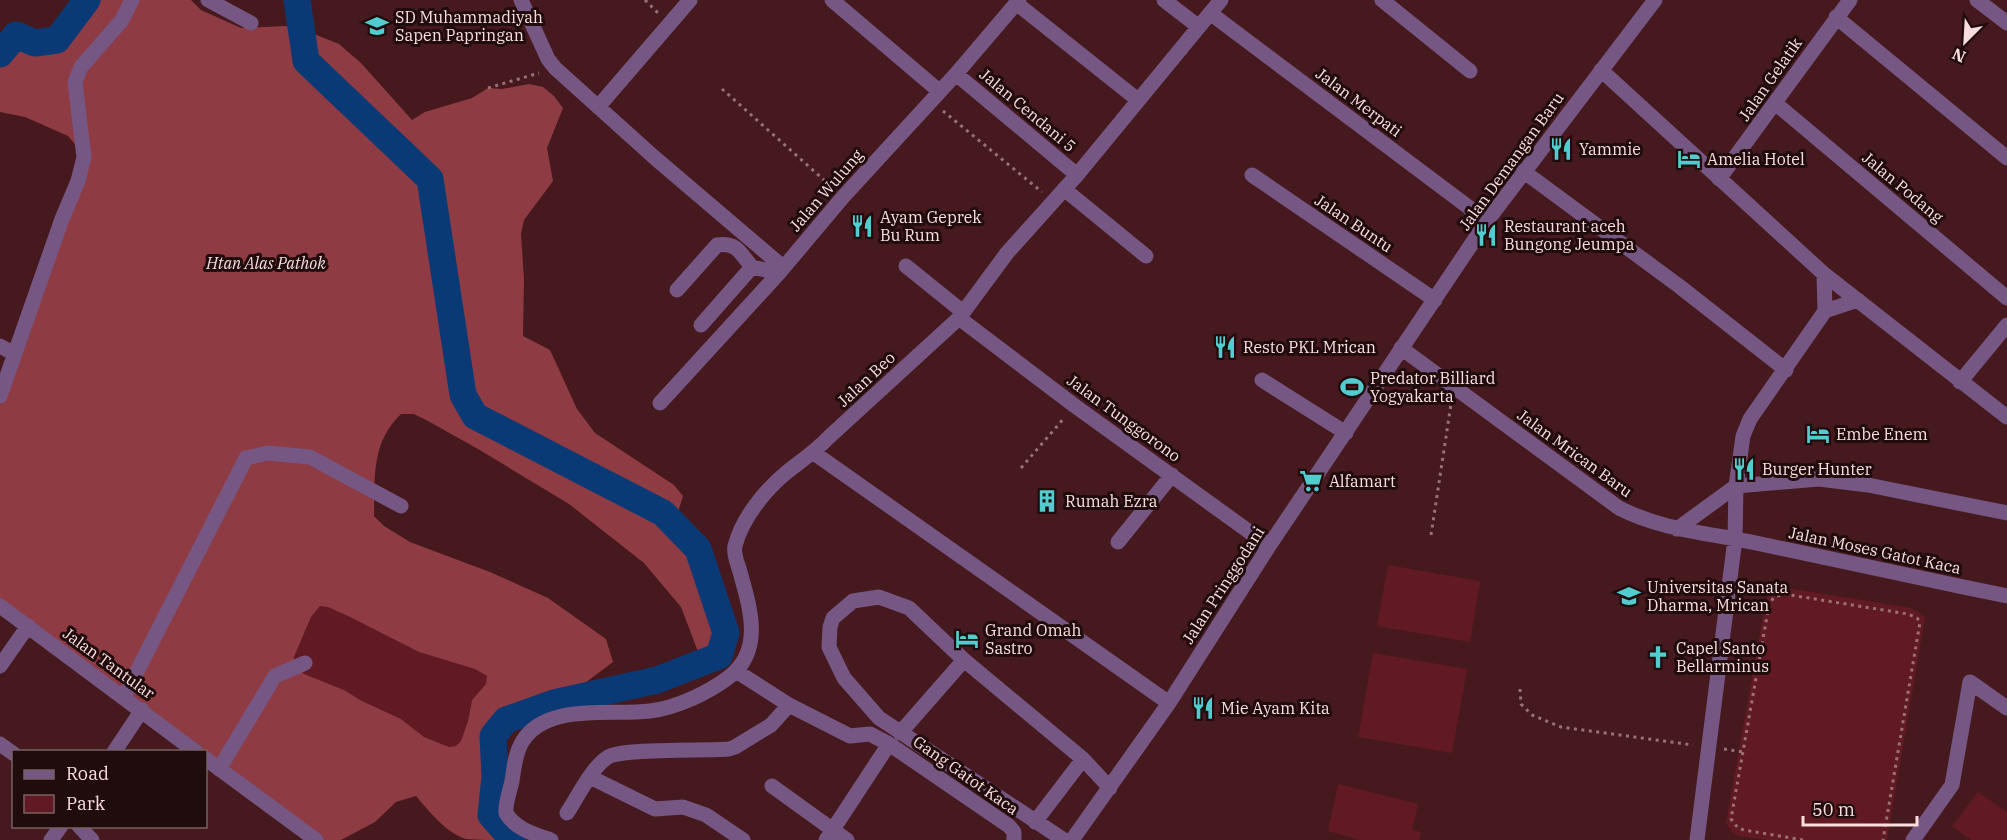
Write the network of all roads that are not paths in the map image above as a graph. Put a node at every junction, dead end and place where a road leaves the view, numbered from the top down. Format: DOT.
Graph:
graph roads {
  1 [pos="132,0"];
  2 [pos="208,0"];
  3 [pos="521,0"];
  4 [pos="690,0"];
  5 [pos="832,0"];
  6 [pos="1164,0"];
  7 [pos="1221,0"];
  8 [pos="1382,0"];
  9 [pos="1655,0"];
  10 [pos="1850,0"];
  11 [pos="1977,0"];
  12 [pos="1018,1"];
  13 [pos="1210,13"];
  14 [pos="1836,17"];
  15 [pos="250,23"];
  16 [pos="2007,23"];
  17 [pos="1199,27"];
  18 [pos="1601,70"];
  19 [pos="1470,71"];
  20 [pos="956,74"];
  21 [pos="935,95"];
  22 [pos="1137,100"];
  23 [pos="1775,103"];
  24 [pos="598,107"];
  25 [pos="2007,158"];
  26 [pos="1523,171"];
  27 [pos="1077,175"];
  28 [pos="1252,175"];
  29 [pos="1719,179"];
  30 [pos="1058,195"];
  31 [pos="1487,221"];
  32 [pos="1146,256"];
  33 [pos="906,266"];
  34 [pos="752,267"];
  35 [pos="781,270"];
  36 [pos="1824,274"];
  37 [pos="677,290"];
  38 [pos="2007,298"];
  39 [pos="1436,300"];
  40 [pos="1858,300"];
  41 [pos="1825,311"];
  42 [pos="961,315"];
  43 [pos="701,325"];
  44 [pos="2007,325"];
  45 [pos="0,346"];
  46 [pos="1401,348"];
  47 [pos="13,356"];
  48 [pos="1786,370"];
  49 [pos="1262,380"];
  50 [pos="1960,382"];
  51 [pos="0,396"];
  52 [pos="660,403"];
  53 [pos="2007,417"];
  54 [pos="1346,433"];
  55 [pos="814,453"];
  56 [pos="1172,475"];
  57 [pos="1736,486"];
  58 [pos="401,506"];
  59 [pos="2007,513"];
  60 [pos="1677,529"];
  61 [pos="1735,539"];
  62 [pos="1118,542"];
  63 [pos="1269,546"];
  64 [pos="2007,596"];
  65 [pos="0,606"];
  66 [pos="28,626"];
  67 [pos="964,660"];
  68 [pos="305,663"];
  69 [pos="0,666"];
  70 [pos="736,671"];
  71 [pos="124,697"];
  72 [pos="1169,703"];
  73 [pos="789,705"];
  74 [pos="2007,708"];
  75 [pos="142,710"];
  76 [pos="895,739"];
  77 [pos="115,750"];
  78 [pos="193,750"];
  79 [pos="1083,759"];
  80 [pos="207,760"];
  81 [pos="219,770"];
  82 [pos="590,777"];
  83 [pos="772,786"];
  84 [pos="1110,788"];
  85 [pos="567,813"];
  86 [pos="1035,822"];
  87 [pos="81,828"];
  88 [pos="829,835"];
  89 [pos="92,840"];
  90 [pos="316,840"];
  91 [pos="551,840"];
  92 [pos="743,840"];
  93 [pos="847,840"];
  94 [pos="1014,840"];
  95 [pos="1064,840"];
  96 [pos="1072,840"];
  97 [pos="1697,840"];
  98 [pos="1913,840"];
  1 -- 47 [label="street"];
  2 -- 15 [label="street"];
  3 -- 24 [label="street"];
  4 -- 24 [label="street"];
  5 -- 21 [label="street"];
  6 -- 17 [label="street"];
  7 -- 13 [label="street, Jalan Beo"];
  8 -- 19 [label="street"];
  9 -- 18 [label="street, Jalan Demangan Baru"];
  10 -- 14 [label="street, Jalan Gelatik"];
  11 -- 16 [label="street"];
  12 -- 20 [label="street, Jalan Wulung"];
  12 -- 22 [label="street"];
  13 -- 17 [label="street, Jalan Beo"];
  13 -- 31 [label="street, Jalan Merpati"];
  14 -- 23 [label="street, Jalan Gelatik"];
  14 -- 25 [label="street"];
  17 -- 22 [label="street, Jalan Beo"];
  18 -- 26 [label="street, Jalan Demangan Baru"];
  18 -- 29 [label="street"];
  20 -- 21 [label="street, Jalan Wulung"];
  20 -- 27 [label="street, Jalan Cendani 5"];
  21 -- 35 [label="street, Jalan Wulung"];
  22 -- 27 [label="street, Jalan Beo"];
  23 -- 29 [label="street, Jalan Gelatik"];
  23 -- 38 [label="street, Jalan Podang"];
  24 -- 35 [label="street"];
  26 -- 31 [label="street, Jalan Demangan Baru"];
  26 -- 48 [label="street"];
  27 -- 30 [label="street, Jalan Beo"];
  28 -- 39 [label="street, Jalan Buntu"];
  29 -- 36 [label="street"];
  30 -- 32 [label="street"];
  30 -- 42 [label="street, Jalan Beo"];
  31 -- 39 [label="street, Jalan Demangan Baru"];
  33 -- 42 [label="street, Jalan Tunggorono"];
  34 -- 35 [label="street"];
  34 -- 37 [label="street"];
  34 -- 43 [label="street"];
  35 -- 52 [label="street, Jalan Wulung"];
  36 -- 40 [label="street"];
  36 -- 41 [label="street"];
  39 -- 46 [label="street, Jalan Demangan Baru"];
  40 -- 41 [label="street"];
  40 -- 50 [label="street"];
  41 -- 48 [label="street"];
  42 -- 55 [label="street, Jalan Beo"];
  42 -- 56 [label="street, Jalan Tunggorono"];
  44 -- 50 [label="street"];
  45 -- 47 [label="street"];
  46 -- 54 [label="street, Jalan Pringgodani"];
  46 -- 60 [label="street, Jalan Mrican Baru"];
  47 -- 51 [label="street"];
  48 -- 57 [label="street"];
  49 -- 54 [label="street"];
  50 -- 53 [label="street"];
  54 -- 63 [label="street, Jalan Pringgodani"];
  55 -- 70 [label="street, Jalan Beo"];
  55 -- 72 [label="street"];
  56 -- 62 [label="street"];
  56 -- 63 [label="street, Jalan Tunggorono"];
  57 -- 59 [label="street"];
  57 -- 60 [label="street"];
  57 -- 61 [label="street"];
  58 -- 71 [label="street"];
  60 -- 61 [label="street, Jalan Mrican Baru"];
  61 -- 64 [label="street, Jalan Moses Gatot Kaca"];
  61 -- 97 [label="street"];
  63 -- 72 [label="street, Jalan Pringgodani"];
  65 -- 66 [label="street, Jalan Tantular"];
  66 -- 69 [label="street"];
  66 -- 71 [label="street, Jalan Tantular"];
  67 -- 76 [label="street"];
  67 -- 76 [label="street"];
  67 -- 79 [label="street"];
  68 -- 81 [label="street"];
  70 -- 73 [label="street"];
  70 -- 91 [label="street"];
  71 -- 75 [label="street, Jalan Tantular"];
  72 -- 84 [label="street, Jalan Pringgodani"];
  73 -- 76 [label="street"];
  73 -- 82 [label="street"];
  74 -- 98 [label="street"];
  75 -- 77 [label="street"];
  75 -- 78 [label="street, Jalan Tantular"];
  76 -- 86 [label="street"];
  76 -- 88 [label="street"];
  76 -- 94 [label="street, Gang Gatot Kaca"];
  79 -- 84 [label="street"];
  79 -- 86 [label="street"];
  80 -- 81 [label="street"];
  81 -- 90 [label="street"];
  82 -- 85 [label="street"];
  82 -- 92 [label="street"];
  83 -- 88 [label="street"];
  84 -- 96 [label="street, Jalan Pringgodani"];
  86 -- 95 [label="street"];
  87 -- 89 [label="street"];
  88 -- 93 [label="street"];
}
